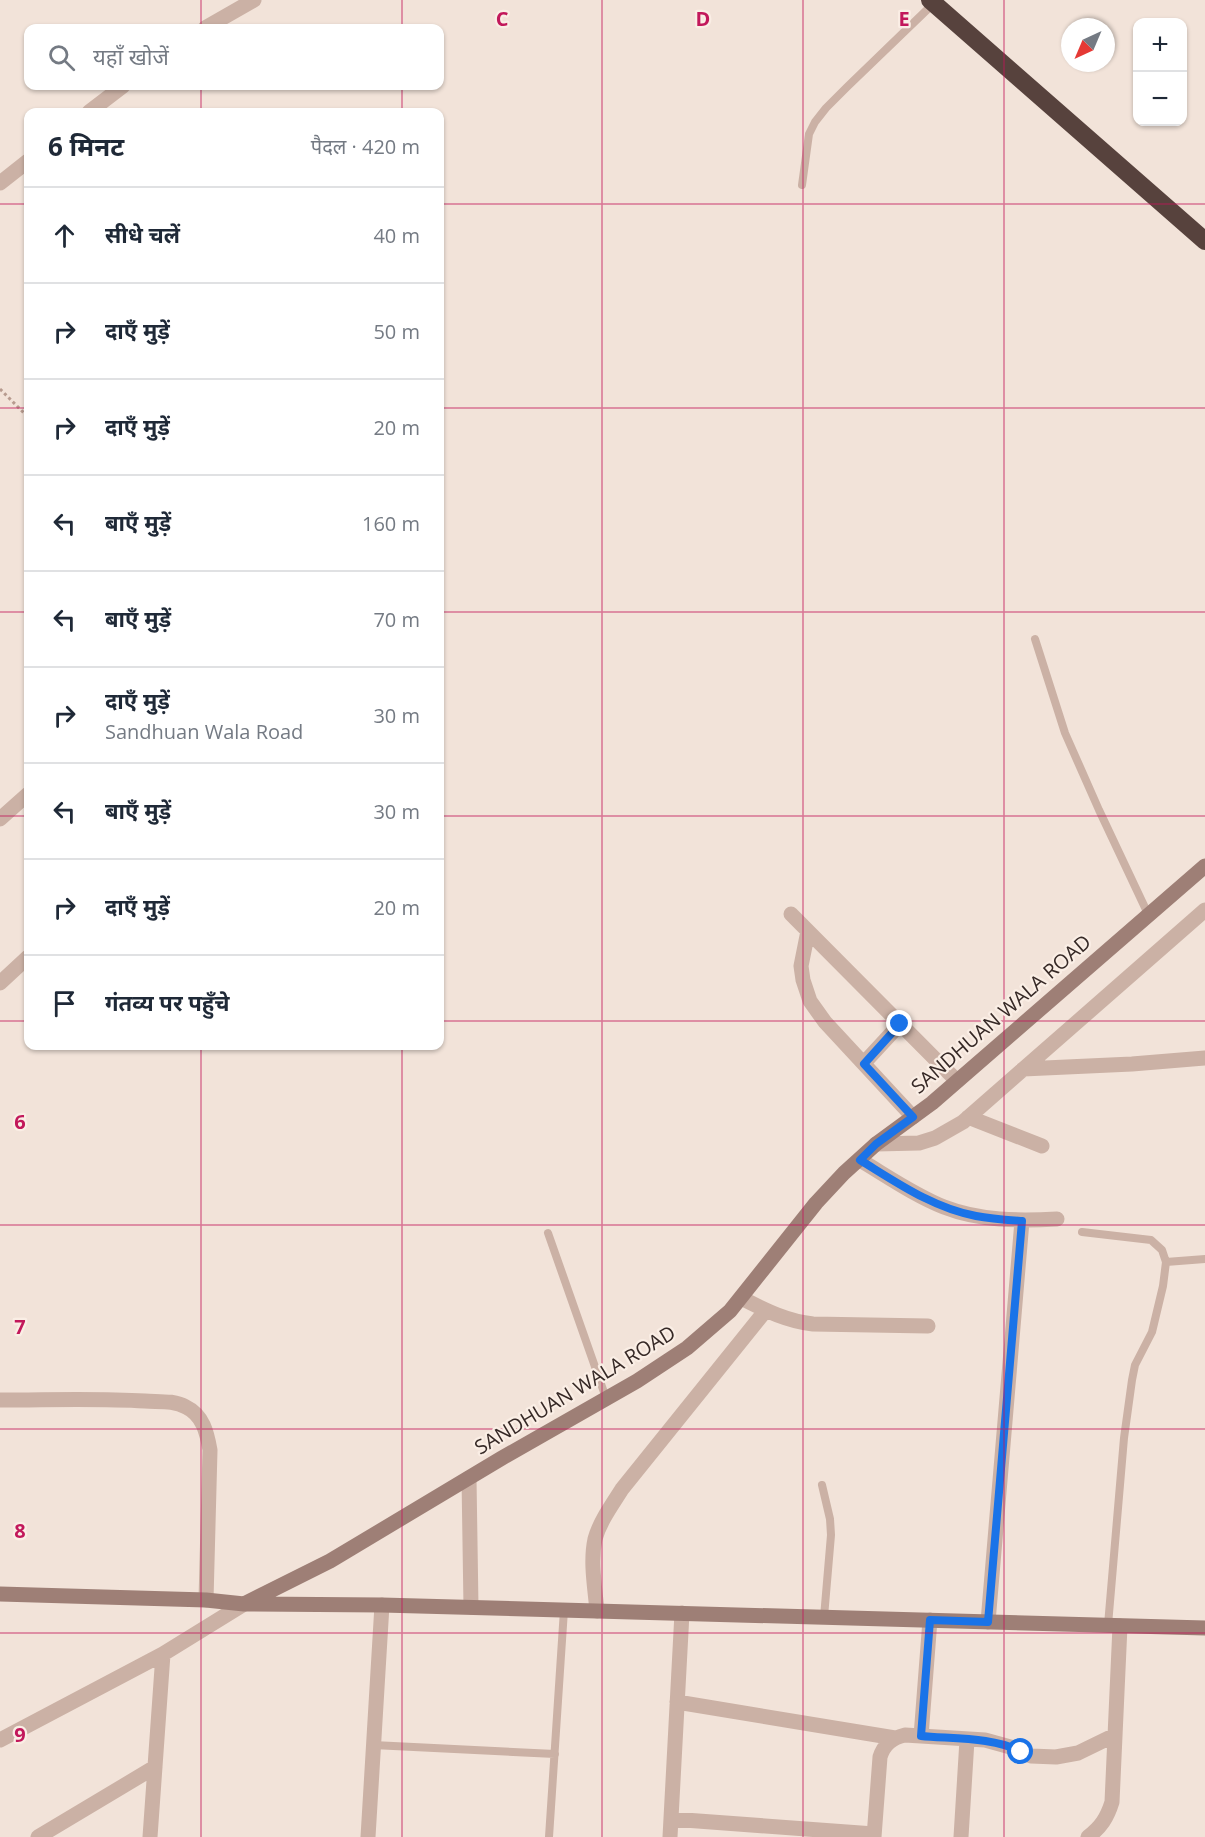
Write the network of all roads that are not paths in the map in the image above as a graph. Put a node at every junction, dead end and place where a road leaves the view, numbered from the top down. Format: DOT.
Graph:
graph roads {
  1 [pos="254,0"];
  2 [pos="932,1"];
  3 [pos="212,24"];
  4 [pos="118,90"];
  5 [pos="94,108"];
  6 [pos="24,164"];
  7 [pos="0,183"];
  8 [pos="802,185"];
  9 [pos="1205,241"];
  10 [pos="1035,639"];
  11 [pos="24,798"];
  12 [pos="0,819"];
  13 [pos="1205,866"];
  14 [pos="1205,910"];
  15 [pos="791,914"];
  16 [pos="1148,914"];
  17 [pos="808,931"];
  18 [pos="24,961"];
  19 [pos="0,983"];
  20 [pos="900,1024"];
  21 [pos="1205,1058"];
  22 [pos="864,1064"];
  23 [pos="1023,1069"];
  24 [pos="957,1081"];
  25 [pos="968,1116"];
  26 [pos="913,1117"];
  27 [pos="876,1144"];
  28 [pos="1042,1146"];
  29 [pos="860,1160"];
  30 [pos="1057,1219"];
  31 [pos="1022,1221"];
  32 [pos="1082,1232"];
  33 [pos="548,1233"];
  34 [pos="1205,1259"];
  35 [pos="1166,1262"];
  36 [pos="741,1298"];
  37 [pos="766,1310"];
  38 [pos="928,1326"];
  39 [pos="606,1398"];
  40 [pos="0,1400"];
  41 [pos="469,1478"];
  42 [pos="822,1485"];
  43 [pos="0,1594"];
  44 [pos="206,1600"];
  45 [pos="244,1605"];
  46 [pos="382,1605"];
  47 [pos="471,1607"];
  48 [pos="564,1610"];
  49 [pos="597,1611"];
  50 [pos="682,1613"];
  51 [pos="824,1617"];
  52 [pos="930,1620"];
  53 [pos="988,1622"];
  54 [pos="1114,1625"];
  55 [pos="1205,1628"];
  56 [pos="163,1654"];
  57 [pos="677,1702"];
  58 [pos="1115,1735"];
  59 [pos="921,1736"];
  60 [pos="895,1737"];
  61 [pos="0,1740"];
  62 [pos="967,1740"];
  63 [pos="374,1745"];
  64 [pos="555,1754"];
  65 [pos="155,1767"];
  66 [pos="671,1818"];
  67 [pos="874,1835"];
  68 [pos="38,1837"];
  69 [pos="150,1837"];
  70 [pos="368,1837"];
  71 [pos="549,1837"];
  72 [pos="670,1837"];
  73 [pos="961,1837"];
  74 [pos="1088,1837"];
  1 -- 3 [label="street"];
  2 -- 8 [label="lane"];
  2 -- 9 [label="highway"];
  4 -- 5 [label="street"];
  6 -- 7 [label="street"];
  10 -- 16 [label="lane"];
  11 -- 12 [label="street"];
  13 -- 16 [label="street, SANDHUAN WALA ROAD"];
  14 -- 23 [label="street"];
  15 -- 17 [label="street"];
  16 -- 24 [label="street, SANDHUAN WALA ROAD"];
  17 -- 20 [label="street"];
  17 -- 22 [label="street"];
  18 -- 19 [label="street"];
  20 -- 22 [label="street"];
  20 -- 24 [label="street"];
  21 -- 23 [label="street"];
  22 -- 26 [label="street"];
  23 -- 25 [label="street"];
  24 -- 26 [label="street, SANDHUAN WALA ROAD"];
  25 -- 27 [label="street"];
  25 -- 28 [label="street"];
  26 -- 27 [label="street, SANDHUAN WALA ROAD"];
  27 -- 29 [label="street, SANDHUAN WALA ROAD"];
  29 -- 31 [label="street"];
  29 -- 36 [label="street, SANDHUAN WALA ROAD"];
  30 -- 31 [label="street"];
  31 -- 53 [label="street"];
  32 -- 35 [label="lane"];
  33 -- 39 [label="lane"];
  34 -- 35 [label="lane"];
  35 -- 54 [label="lane"];
  36 -- 37 [label="street"];
  36 -- 39 [label="street, SANDHUAN WALA ROAD"];
  37 -- 38 [label="street"];
  37 -- 49 [label="street"];
  39 -- 41 [label="street, SANDHUAN WALA ROAD"];
  40 -- 44 [label="street"];
  41 -- 45 [label="street, SANDHUAN WALA ROAD"];
  41 -- 47 [label="street"];
  42 -- 51 [label="lane"];
  43 -- 44 [label="street"];
  44 -- 45 [label="street"];
  45 -- 46 [label="street"];
  45 -- 56 [label="street"];
  46 -- 47 [label="street"];
  46 -- 63 [label="street"];
  47 -- 48 [label="street"];
  48 -- 49 [label="street"];
  48 -- 64 [label="lane"];
  49 -- 50 [label="street"];
  50 -- 51 [label="street"];
  50 -- 57 [label="street"];
  51 -- 52 [label="street"];
  52 -- 53 [label="street"];
  52 -- 59 [label="street"];
  53 -- 54 [label="street"];
  54 -- 55 [label="street"];
  54 -- 58 [label="street"];
  56 -- 61 [label="street"];
  56 -- 65 [label="street"];
  57 -- 60 [label="street"];
  57 -- 66 [label="street"];
  58 -- 62 [label="street"];
  58 -- 74 [label="street"];
  59 -- 60 [label="street"];
  59 -- 62 [label="street"];
  60 -- 67 [label="street"];
  62 -- 73 [label="street"];
  63 -- 64 [label="lane"];
  63 -- 70 [label="street"];
  64 -- 71 [label="lane"];
  65 -- 68 [label="street"];
  65 -- 69 [label="street"];
  66 -- 67 [label="street"];
  66 -- 72 [label="street"];
}
